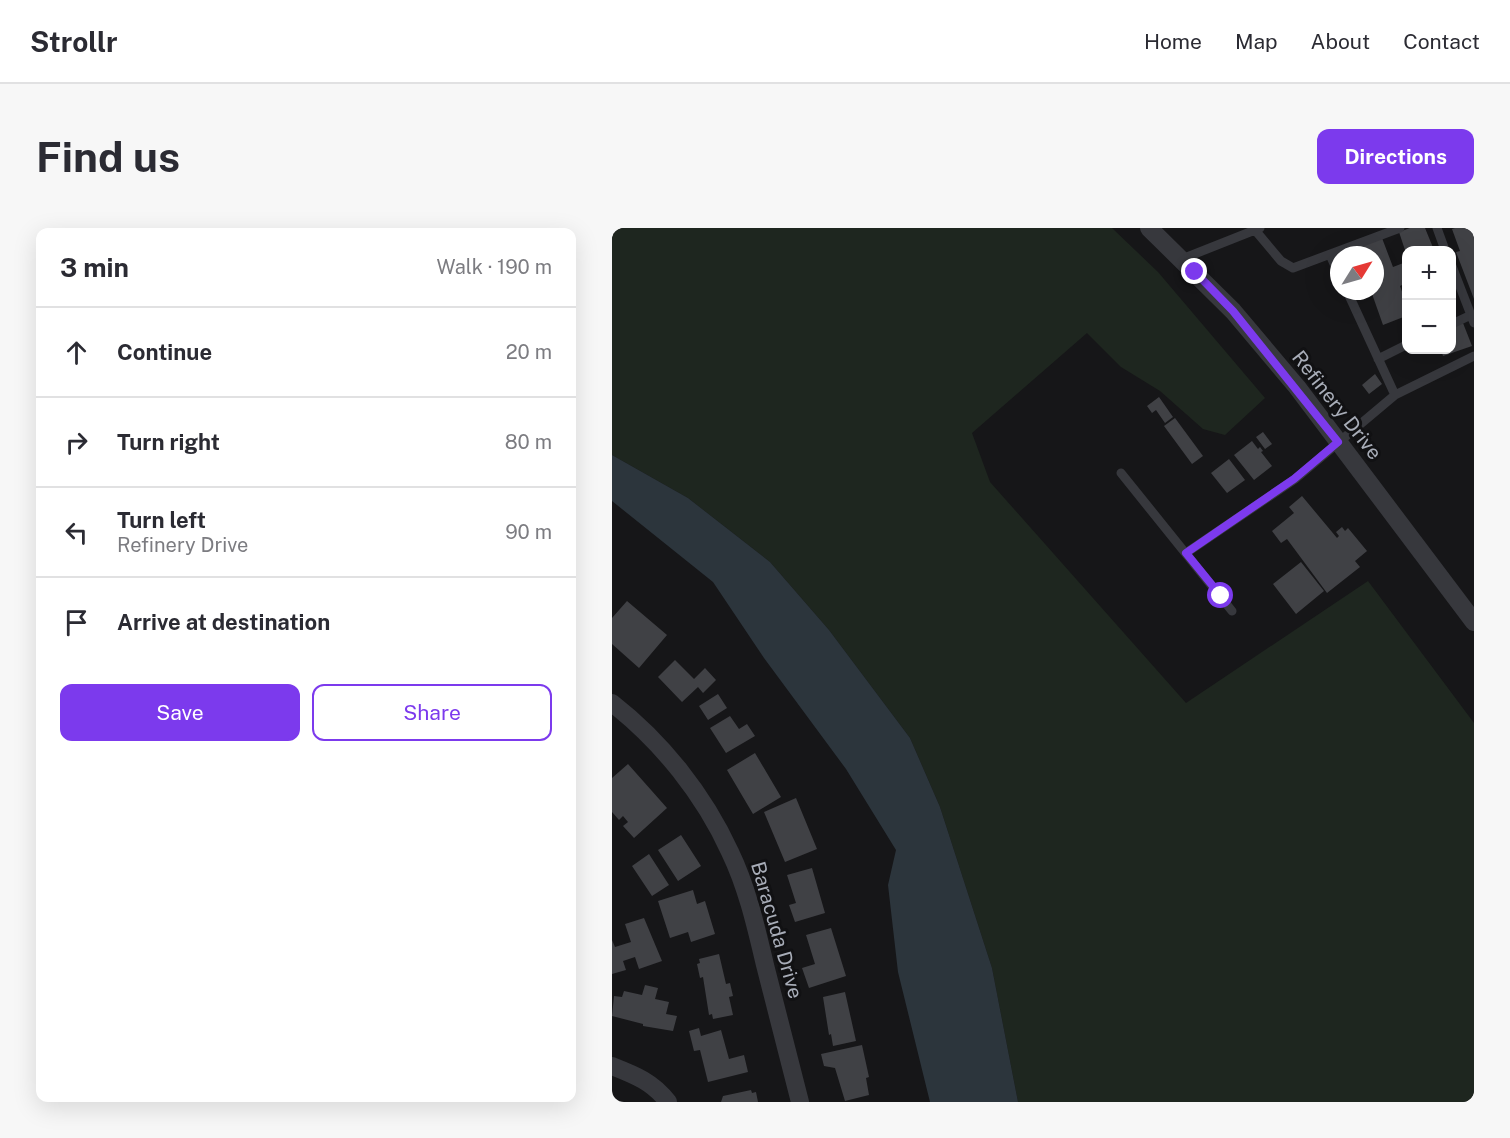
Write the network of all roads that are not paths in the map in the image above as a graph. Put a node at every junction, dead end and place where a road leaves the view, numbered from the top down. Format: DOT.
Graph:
graph roads {
  1 [pos="1149,228"];
  2 [pos="1400,228"];
  3 [pos="1437,228"];
  4 [pos="1258,229"];
  5 [pos="1353,246"];
  6 [pos="1444,246"];
  7 [pos="1330,255"];
  8 [pos="1182,259"];
  9 [pos="1456,277"];
  10 [pos="1351,300"];
  11 [pos="1472,319"];
  12 [pos="1456,323"];
  13 [pos="1402,347"];
  14 [pos="1474,356"];
  15 [pos="1378,358"];
  16 [pos="1395,395"];
  17 [pos="1338,442"];
  18 [pos="1121,473"];
  19 [pos="1186,553"];
  20 [pos="1232,611"];
  21 [pos="1474,622"];
  22 [pos="612,703"];
  23 [pos="612,1066"];
  24 [pos="668,1102"];
  25 [pos="800,1102"];
  1 -- 8 [label="street, Refinery Drive"];
  2 -- 5 [label="lane"];
  3 -- 6 [label="lane"];
  4 -- 7 [label="lane"];
  4 -- 8 [label="lane"];
  8 -- 17 [label="street, Refinery Drive"];
  9 -- 11 [label="lane"];
  10 -- 15 [label="lane"];
  11 -- 12 [label="lane"];
  13 -- 15 [label="lane"];
  14 -- 16 [label="lane"];
  15 -- 16 [label="lane"];
  16 -- 17 [label="lane"];
  17 -- 19 [label="lane"];
  17 -- 21 [label="street, Refinery Drive"];
  18 -- 19 [label="lane"];
  19 -- 20 [label="lane"];
  22 -- 25 [label="street, Baracuda Drive"];
  23 -- 24 [label="street"];
}
